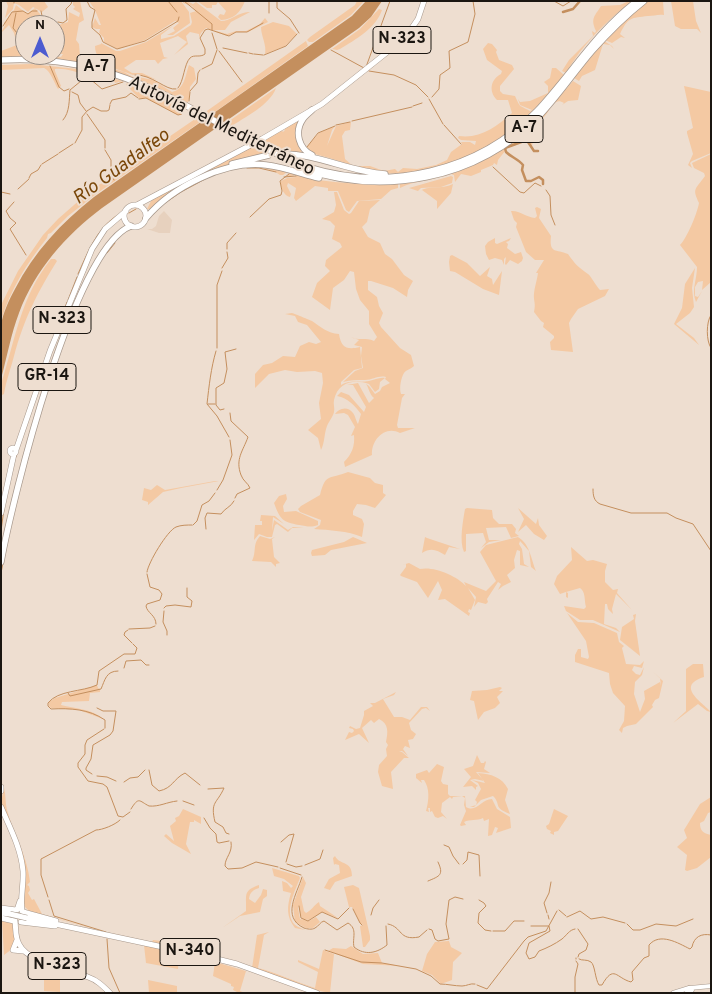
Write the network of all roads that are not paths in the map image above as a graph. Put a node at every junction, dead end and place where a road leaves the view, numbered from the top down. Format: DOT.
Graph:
graph roads {
  1 [pos="424,1"];
  2 [pos="636,1"];
  3 [pos="644,1"];
  4 [pos="1,62"];
  5 [pos="312,110"];
  6 [pos="302,152"];
  7 [pos="281,154"];
  8 [pos="268,155"];
  9 [pos="301,166"];
  10 [pos="427,172"];
  11 [pos="362,182"];
  12 [pos="150,199"];
  13 [pos="137,205"];
  14 [pos="144,209"];
  15 [pos="126,211"];
  16 [pos="118,217"];
  17 [pos="146,218"];
  18 [pos="125,219"];
  19 [pos="131,226"];
  20 [pos="1,513"];
  21 [pos="1,548"];
  22 [pos="1,562"];
  23 [pos="1,787"];
  24 [pos="1,791"];
  25 [pos="1,807"];
  26 [pos="1,814"];
  27 [pos="21,899"];
  28 [pos="1,908"];
  29 [pos="1,913"];
  30 [pos="19,915"];
  31 [pos="1,918"];
  32 [pos="97,932"];
  33 [pos="711,986"];
  34 [pos="110,993"];
  35 [pos="317,993"];
  36 [pos="674,993"];
  1 -- 5 [label="highway, N-323"];
  2 -- 10 [label="highway, Autovía del Mediterráneo / A-7"];
  3 -- 11 [label="highway, Autovía del Mediterráneo / A-7"];
  4 -- 9 [label="highway, Autovía del Mediterráneo / A-7, bridge"];
  5 -- 6 [label="highway"];
  5 -- 12 [label="highway, N-323"];
  6 -- 7 [label="highway"];
  6 -- 10 [label="highway"];
  8 -- 14 [label="highway"];
  9 -- 10 [label="highway, Autovía del Mediterráneo / A-7"];
  9 -- 11 [label="highway, Autovía del Mediterráneo / A-7"];
  11 -- 17 [label="highway"];
  12 -- 13 [label="highway, N-323"];
  12 -- 14 [label="highway, N-323"];
  13 -- 14 [label="highway"];
  13 -- 15 [label="highway"];
  14 -- 17 [label="highway"];
  15 -- 16 [label="highway, N-323"];
  15 -- 18 [label="highway"];
  16 -- 18 [label="highway"];
  16 -- 20 [label="highway, N-323"];
  17 -- 19 [label="highway"];
  18 -- 19 [label="highway"];
  18 -- 21 [label="highway, GR-14"];
  19 -- 22 [label="highway, GR-14"];
  23 -- 24 [label="highway"];
  25 -- 27 [label="highway"];
  26 -- 27 [label="highway"];
  27 -- 30 [label="highway"];
  27 -- 30 [label="highway"];
  28 -- 30 [label="highway"];
  29 -- 30 [label="highway, N-340"];
  30 -- 31 [label="highway"];
  30 -- 32 [label="highway"];
  30 -- 32 [label="highway, N-340"];
  30 -- 34 [label="highway, N-323"];
  32 -- 35 [label="highway, N-340"];
  33 -- 36 [label="main road"];
}
